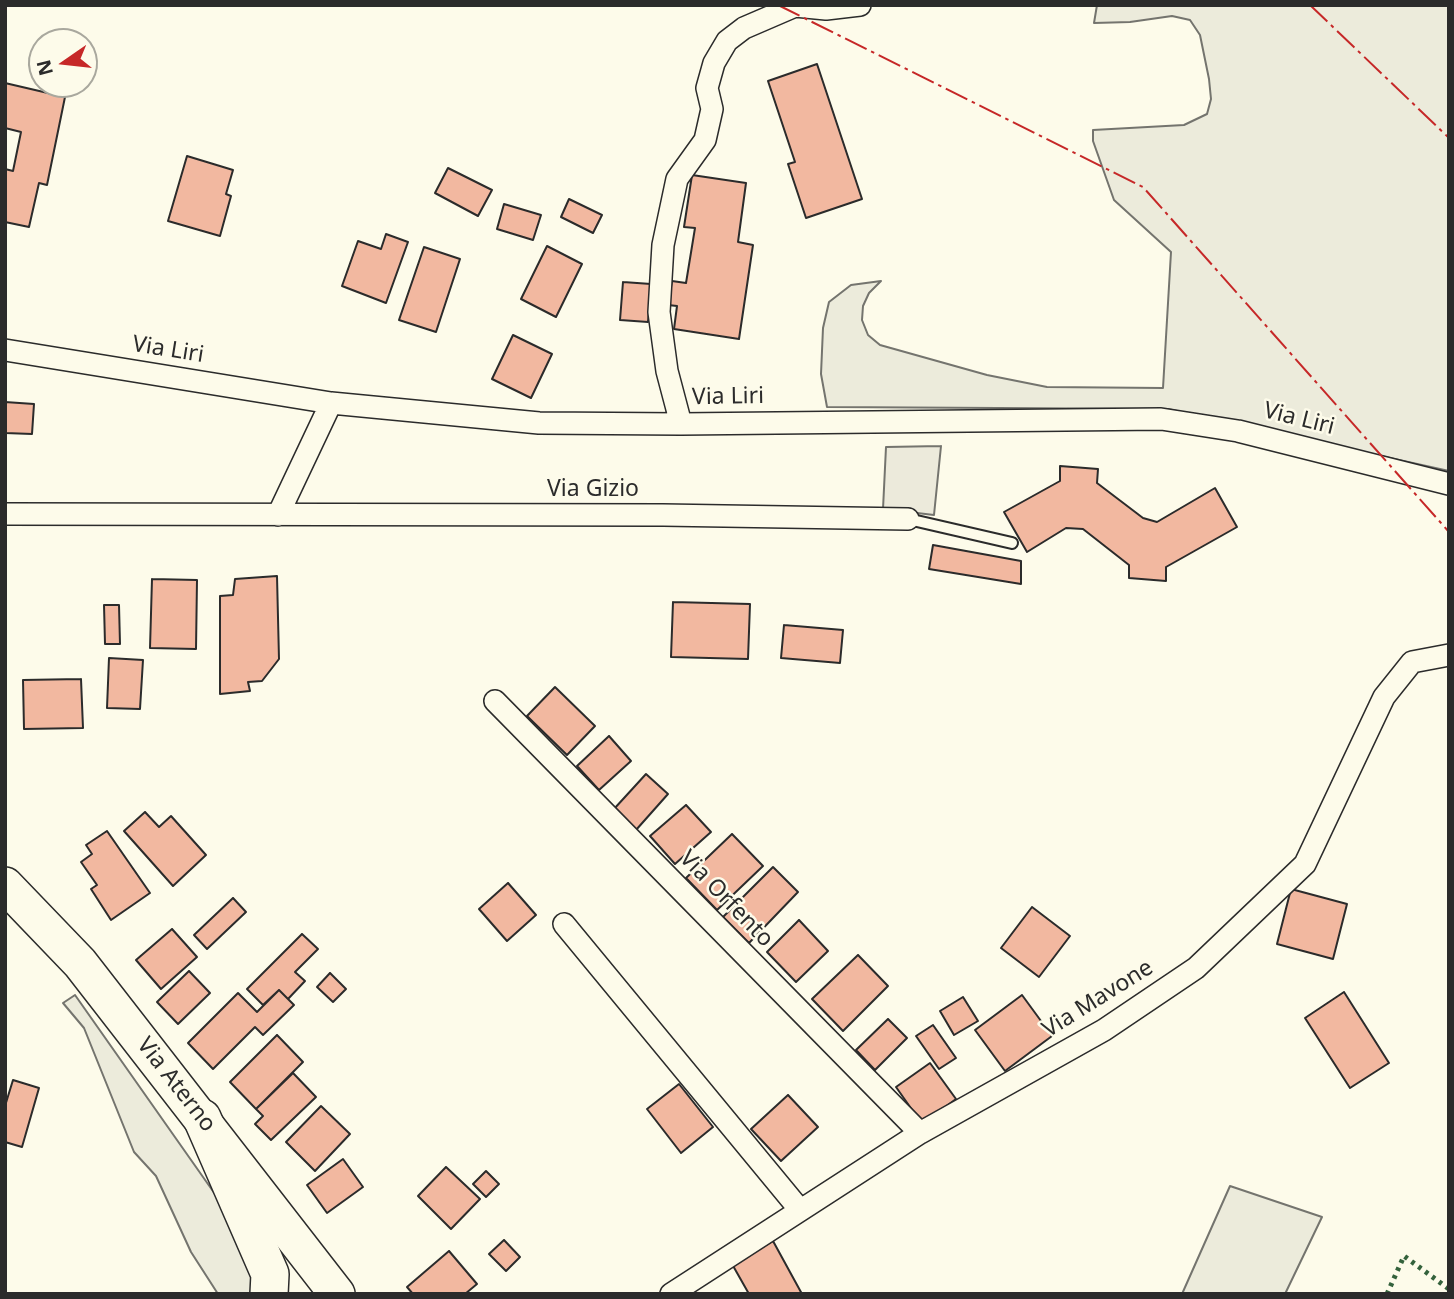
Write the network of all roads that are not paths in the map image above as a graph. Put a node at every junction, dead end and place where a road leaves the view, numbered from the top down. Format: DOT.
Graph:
graph roads {
  1 [pos="860,5"];
  2 [pos="5,350"];
  3 [pos="331,403"];
  4 [pos="681,424"];
  5 [pos="1449,484"];
  6 [pos="5,514"];
  7 [pos="278,515"];
  8 [pos="908,519"];
  9 [pos="1012,543"];
  10 [pos="1449,655"];
  11 [pos="495,701"];
  12 [pos="5,885"];
  13 [pos="564,924"];
  14 [pos="202,1118"];
  15 [pos="920,1133"];
  16 [pos="800,1210"];
  17 [pos="269,1294"];
  18 [pos="337,1294"];
  19 [pos="671,1294"];
  1 -- 4 [label="street"];
  2 -- 3 [label="street, Via Liri"];
  3 -- 4 [label="street, Via Liri"];
  3 -- 7 [label="street"];
  4 -- 5 [label="street, Via Liri"];
  6 -- 7 [label="street, Via Gizio"];
  7 -- 8 [label="street, Via Gizio"];
  8 -- 9 [label="lane"];
  10 -- 15 [label="street, Via Mavone"];
  11 -- 15 [label="street, Via Orfento"];
  12 -- 14 [label="main road, Via Aterno"];
  13 -- 16 [label="street"];
  14 -- 17 [label="highway"];
  14 -- 18 [label="main road, Via Aterno"];
  15 -- 16 [label="street, Via Mavone"];
  16 -- 19 [label="street, Via Mavone"];
}
